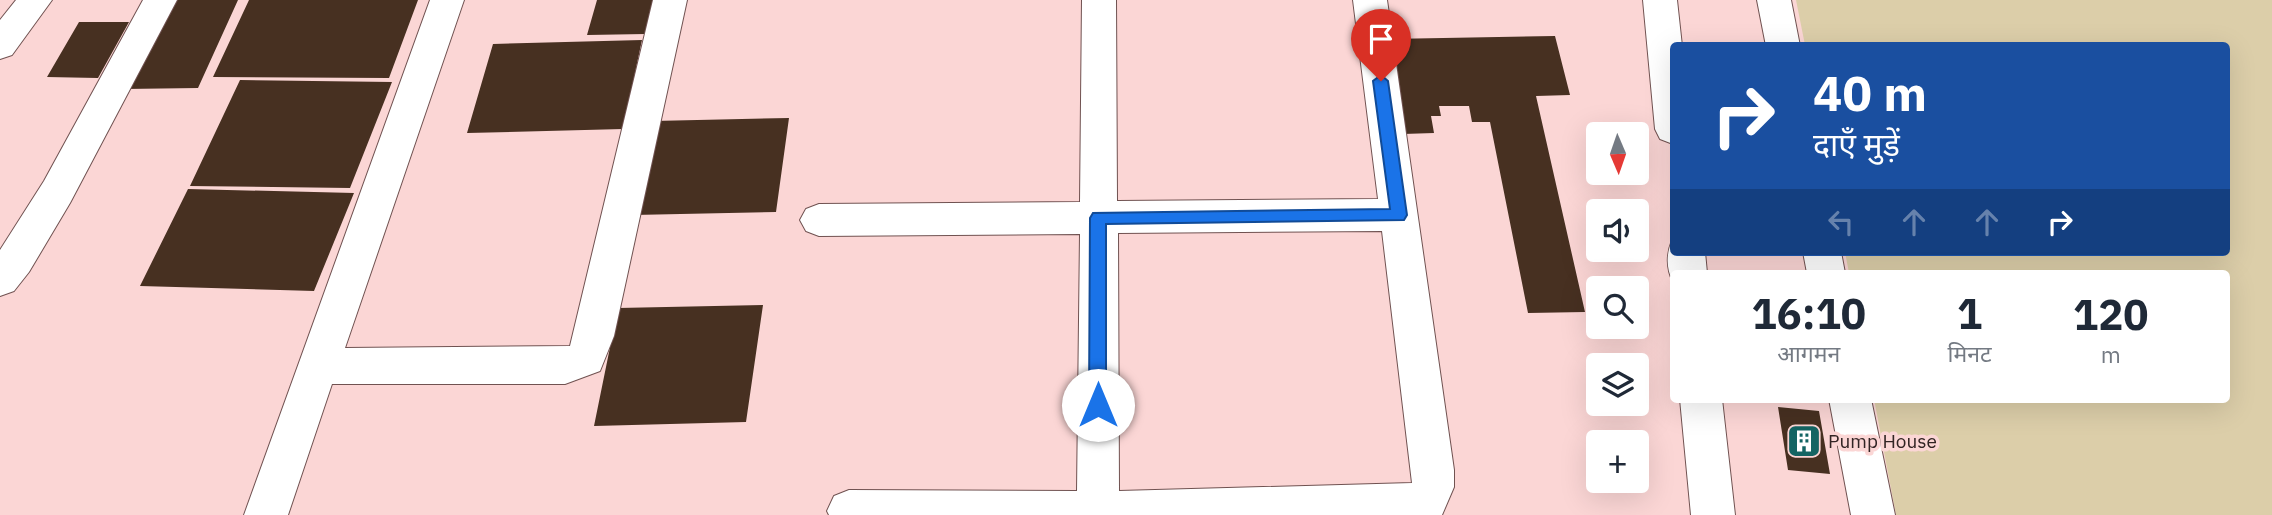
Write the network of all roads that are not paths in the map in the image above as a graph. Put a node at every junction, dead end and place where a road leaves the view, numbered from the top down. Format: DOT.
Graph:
graph roads {
  1 [pos="35,0"];
  2 [pos="160,0"];
  3 [pos="447,0"];
  4 [pos="670,0"];
  5 [pos="1099,0"];
  6 [pos="1370,0"];
  7 [pos="1660,0"];
  8 [pos="1774,0"];
  9 [pos="1782,42"];
  10 [pos="0,45"];
  11 [pos="1670,99"];
  12 [pos="1399,215"];
  13 [pos="1098,218"];
  14 [pos="819,220"];
  15 [pos="0,279"];
  16 [pos="318,366"];
  17 [pos="1701,403"];
  18 [pos="1851,403"];
  19 [pos="849,511"];
  20 [pos="1098,512"];
  21 [pos="266,515"];
  22 [pos="1713,515"];
  23 [pos="1872,515"];
  1 -- 10 [label="street"];
  2 -- 15 [label="street"];
  3 -- 16 [label="street"];
  4 -- 16 [label="street"];
  5 -- 13 [label="street"];
  6 -- 12 [label="street"];
  7 -- 11 [label="street"];
  8 -- 9 [label="street"];
  12 -- 13 [label="street"];
  12 -- 20 [label="street"];
  13 -- 14 [label="street"];
  13 -- 20 [label="street"];
  16 -- 21 [label="street"];
  17 -- 22 [label="street"];
  18 -- 23 [label="street"];
  19 -- 20 [label="street"];
}
